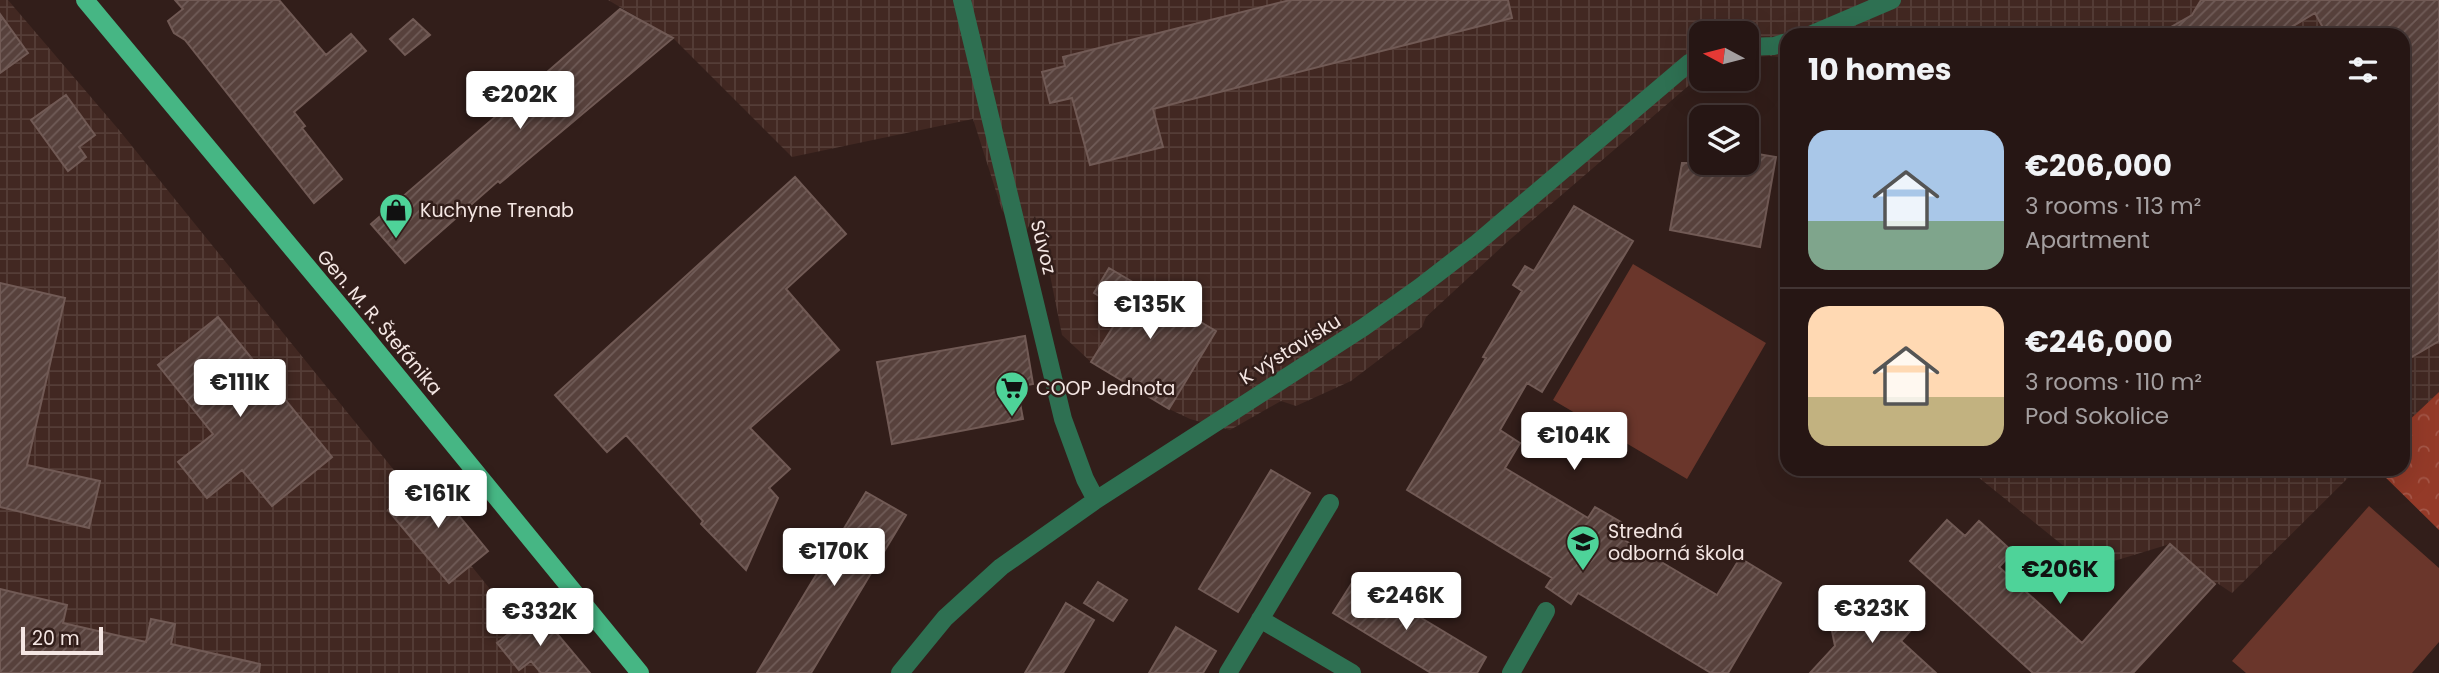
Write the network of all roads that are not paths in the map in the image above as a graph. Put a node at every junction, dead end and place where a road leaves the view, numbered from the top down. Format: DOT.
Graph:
graph roads {
  1 [pos="85,0"];
  2 [pos="962,0"];
  3 [pos="1892,0"];
  4 [pos="1826,28"];
  5 [pos="1780,44"];
  6 [pos="1759,47"];
  7 [pos="1689,62"];
  8 [pos="1096,500"];
  9 [pos="1330,503"];
  10 [pos="1546,611"];
  11 [pos="1260,619"];
  12 [pos="640,673"];
  13 [pos="900,673"];
  14 [pos="1228,673"];
  15 [pos="1352,673"];
  16 [pos="1511,673"];
  1 -- 12 [label="main road, Gen. M. R. Štefánika"];
  2 -- 8 [label="street, Súvoz"];
  3 -- 4 [label="street"];
  5 -- 6 [label="street"];
  7 -- 8 [label="street, K výstavisku"];
  8 -- 13 [label="street, K výstavisku"];
  9 -- 11 [label="street"];
  10 -- 16 [label="street"];
  11 -- 14 [label="street"];
  11 -- 15 [label="street"];
}
